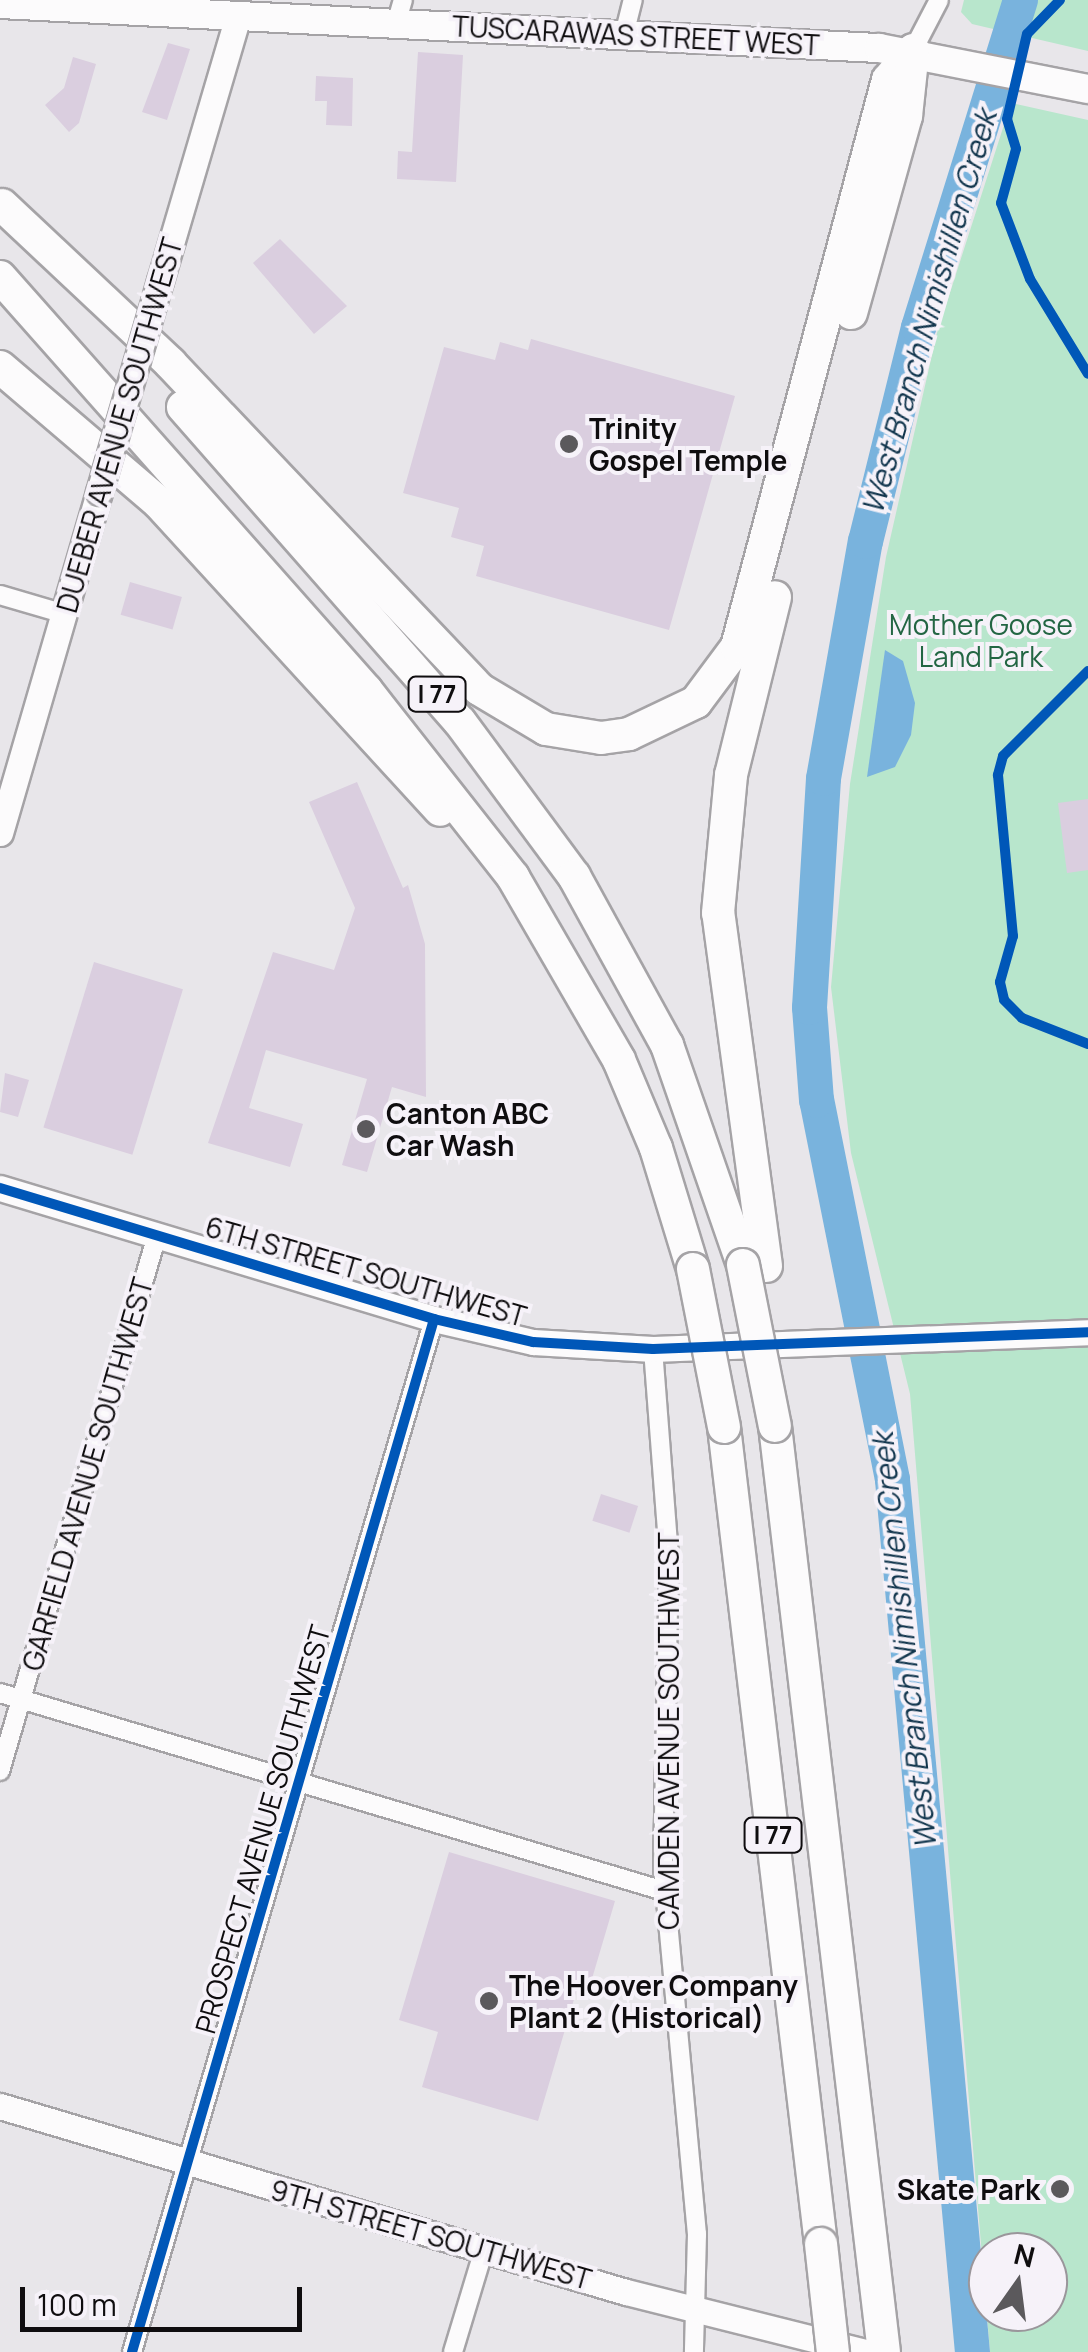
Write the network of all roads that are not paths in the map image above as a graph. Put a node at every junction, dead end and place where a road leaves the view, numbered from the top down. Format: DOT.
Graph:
graph roads {
  1 [pos="634,0"];
  2 [pos="939,0"];
  3 [pos="0,4"];
  4 [pos="175,7"];
  5 [pos="399,12"];
  6 [pos="238,16"];
  7 [pos="624,35"];
  8 [pos="914,50"];
  9 [pos="1088,89"];
  10 [pos="1,204"];
  11 [pos="0,277"];
  12 [pos="0,368"];
  13 [pos="0,595"];
  14 [pos="64,614"];
  15 [pos="0,833"];
  16 [pos="513,877"];
  17 [pos="0,1188"];
  18 [pos="157,1236"];
  19 [pos="754,1265"];
  20 [pos="434,1319"];
  21 [pos="1088,1332"];
  22 [pos="653,1349"];
  23 [pos="0,1693"];
  24 [pos="21,1699"];
  25 [pos="0,1771"];
  26 [pos="300,1780"];
  27 [pos="664,1892"];
  28 [pos="0,2106"];
  29 [pos="189,2162"];
  30 [pos="484,2249"];
  31 [pos="696,2311"];
  32 [pos="132,2352"];
  33 [pos="453,2352"];
  34 [pos="694,2352"];
  35 [pos="833,2352"];
  36 [pos="865,2352"];
  37 [pos="884,2352"];
  1 -- 7 [label="street"];
  2 -- 8 [label="street"];
  3 -- 4 [label="main road, TUSCARAWAS STREET WEST"];
  4 -- 6 [label="main road, TUSCARAWAS STREET WEST"];
  5 -- 6 [label="main road, TUSCARAWAS STREET WEST"];
  5 -- 7 [label="main road, TUSCARAWAS STREET WEST"];
  6 -- 14 [label="street, DUEBER AVENUE SOUTHWEST, bridge"];
  7 -- 8 [label="main road, TUSCARAWAS STREET WEST"];
  8 -- 9 [label="main road, TUSCARAWAS STREET WEST"];
  8 -- 10 [label="highway"];
  8 -- 19 [label="highway"];
  10 -- 19 [label="highway, I 77"];
  11 -- 16 [label="highway, I 77"];
  12 -- 16 [label="highway"];
  13 -- 14 [label="street"];
  14 -- 15 [label="street, DUEBER AVENUE SOUTHWEST"];
  16 -- 35 [label="highway, I 77, bridge"];
  17 -- 18 [label="street, 6TH STREET SOUTHWEST"];
  18 -- 20 [label="street, 6TH STREET SOUTHWEST"];
  18 -- 24 [label="street, GARFIELD AVENUE SOUTHWEST"];
  19 -- 37 [label="highway, I 77, bridge"];
  20 -- 22 [label="street, 6TH STREET SOUTHWEST"];
  20 -- 26 [label="street, PROSPECT AVENUE SOUTHWEST"];
  21 -- 22 [label="street, 6TH STREET SOUTHWEST"];
  22 -- 27 [label="street, CAMDEN AVENUE SOUTHWEST"];
  23 -- 24 [label="street"];
  24 -- 25 [label="street, GARFIELD AVENUE SOUTHWEST"];
  24 -- 26 [label="street"];
  26 -- 27 [label="street"];
  26 -- 29 [label="street, PROSPECT AVENUE SOUTHWEST"];
  27 -- 31 [label="street, CAMDEN AVENUE SOUTHWEST"];
  28 -- 29 [label="street, 9TH STREET SOUTHWEST"];
  29 -- 30 [label="street, 9TH STREET SOUTHWEST"];
  29 -- 32 [label="street, PROSPECT AVENUE SOUTHWEST"];
  30 -- 31 [label="street, 9TH STREET SOUTHWEST"];
  30 -- 33 [label="street"];
  31 -- 34 [label="street, CAMDEN AVENUE SOUTHWEST"];
  31 -- 36 [label="street, 9TH STREET SOUTHWEST"];
}
